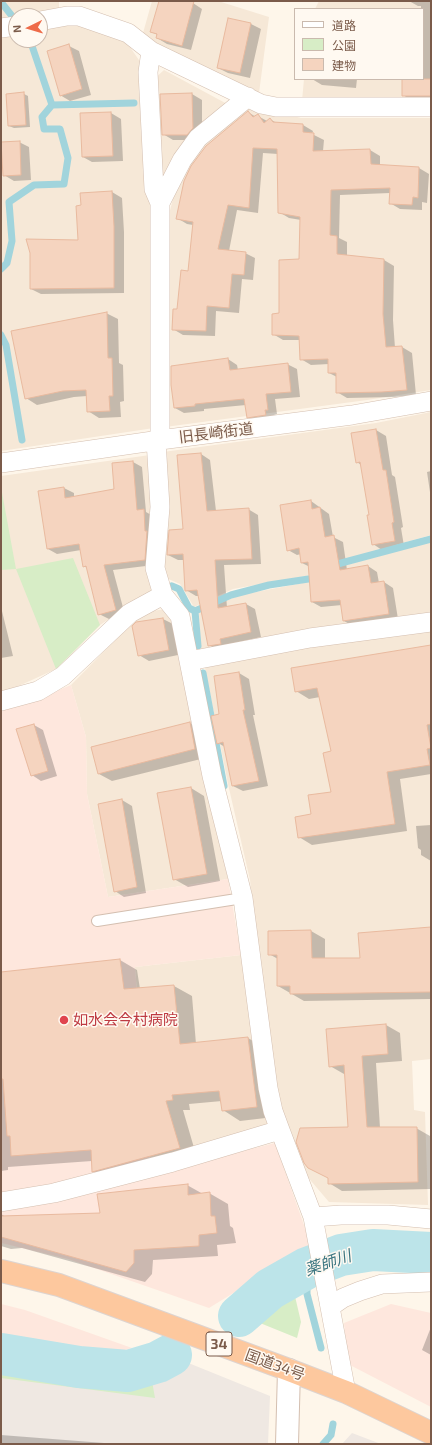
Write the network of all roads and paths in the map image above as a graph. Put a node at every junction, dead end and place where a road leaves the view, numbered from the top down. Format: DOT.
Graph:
graph roads {
  1 [pos="48,20"];
  2 [pos="152,51"];
  3 [pos="248,98"];
  4 [pos="431,107"];
  5 [pos="160,203"];
  6 [pos="431,401"];
  7 [pos="158,440"];
  8 [pos="1,463"];
  9 [pos="163,595"];
  10 [pos="431,622"];
  11 [pos="189,660"];
  12 [pos="1,701"];
  13 [pos="243,898"];
  14 [pos="97,921"];
  15 [pos="280,1130"];
  16 [pos="1,1202"];
  17 [pos="431,1219"];
  18 [pos="315,1224"];
  19 [pos="1,1271"];
  20 [pos="431,1282"];
  21 [pos="330,1307"];
  22 [pos="289,1370"];
  23 [pos="346,1392"];
  24 [pos="431,1433"];
  25 [pos="286,1444"];
  1 -- 2 [label="street"];
  2 -- 3 [label="street"];
  2 -- 5 [label="street"];
  3 -- 4 [label="street"];
  3 -- 5 [label="street"];
  5 -- 7 [label="street"];
  6 -- 7 [label="street, 旧長崎街道"];
  7 -- 8 [label="street, 旧長崎街道"];
  7 -- 9 [label="street"];
  9 -- 11 [label="street"];
  9 -- 12 [label="street"];
  10 -- 11 [label="street"];
  11 -- 13 [label="street"];
  13 -- 14 [label="lane"];
  13 -- 15 [label="street"];
  15 -- 16 [label="street"];
  15 -- 18 [label="street"];
  17 -- 18 [label="street"];
  18 -- 21 [label="street"];
  19 -- 22 [label="highway, 国道34号 / 34"];
  20 -- 21 [label="street"];
  21 -- 23 [label="street"];
  22 -- 23 [label="highway, 国道34号 / 34"];
  22 -- 25 [label="street"];
  23 -- 24 [label="highway, 国道34号 / 34"];
}
